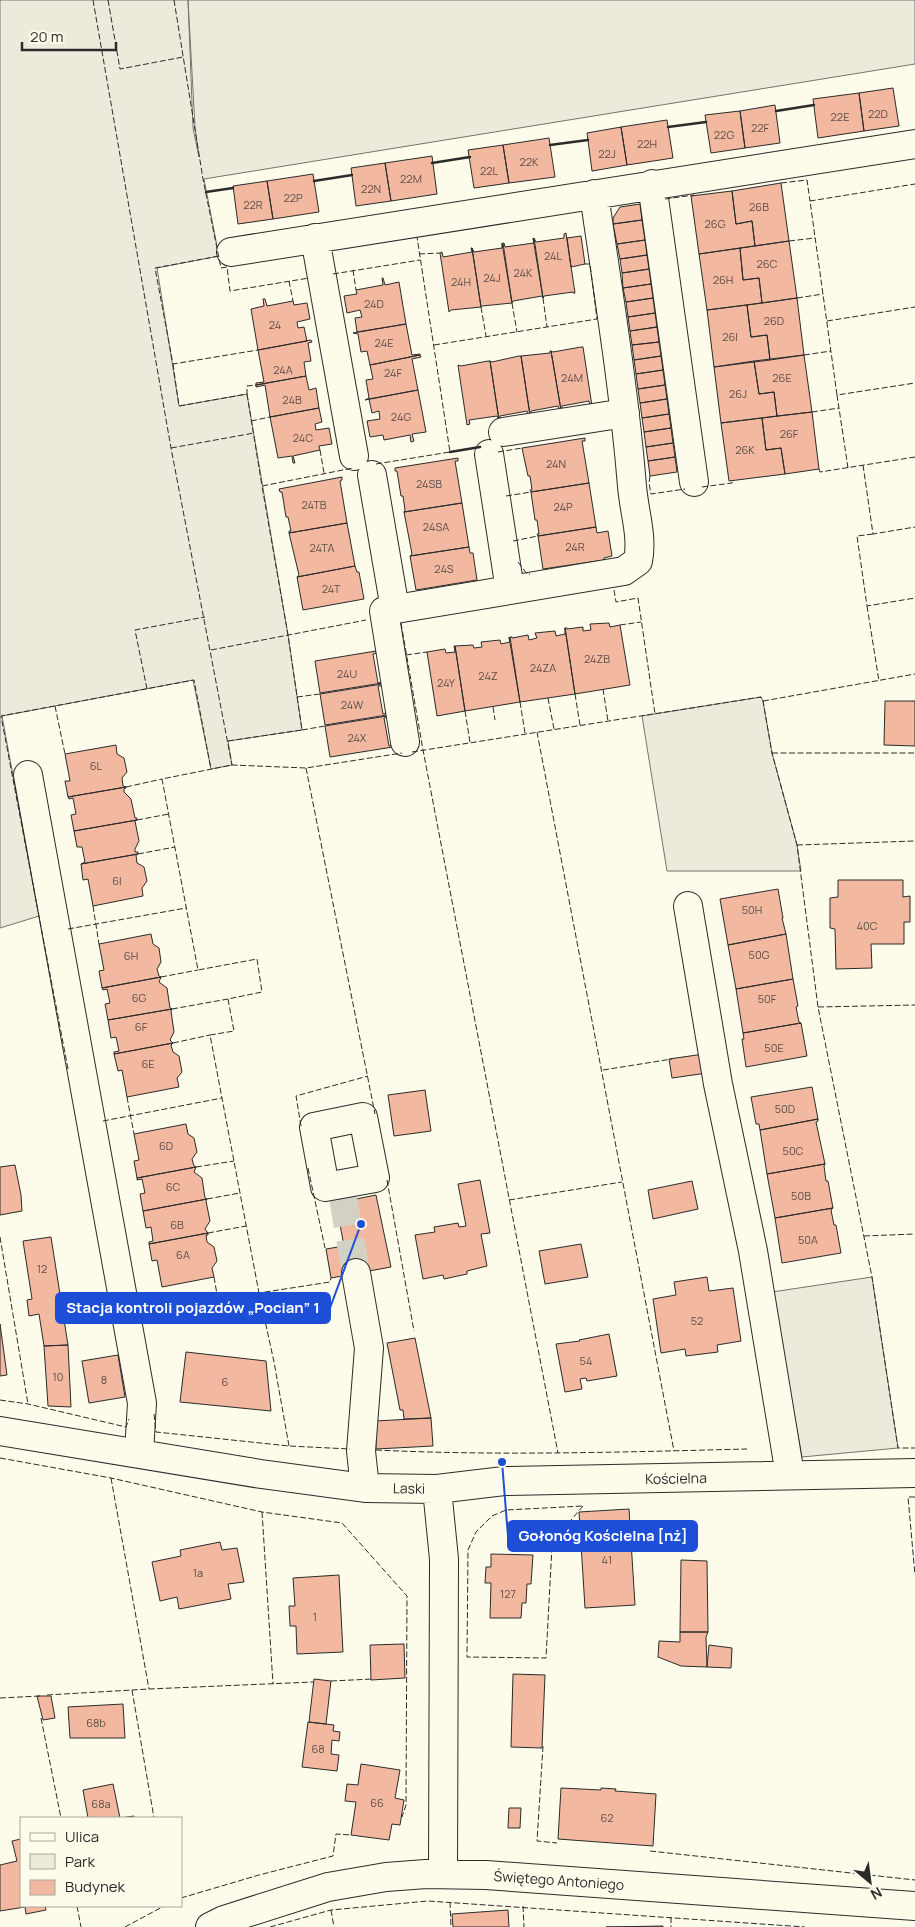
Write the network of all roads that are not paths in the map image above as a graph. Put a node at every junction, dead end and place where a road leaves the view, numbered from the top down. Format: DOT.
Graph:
graph roads {
  1 [pos="915,144"];
  2 [pos="652,184"];
  3 [pos="594,194"];
  4 [pos="315,238"];
  5 [pos="230,252"];
  6 [pos="625,413"];
  7 [pos="354,456"];
  8 [pos="372,476"];
  9 [pos="694,482"];
  10 [pos="510,590"];
  11 [pos="395,610"];
  12 [pos="406,742"];
  13 [pos="28,775"];
  14 [pos="688,906"];
  15 [pos="356,1273"];
  16 [pos="0,1430"];
  17 [pos="139,1454"];
  18 [pos="915,1473"];
  19 [pos="790,1475"];
  20 [pos="365,1488"];
  21 [pos="437,1489"];
  22 [pos="443,1874"];
  23 [pos="915,1906"];
  24 [pos="210,1927"];
  1 -- 2 [label="street"];
  2 -- 3 [label="street"];
  2 -- 9 [label="street"];
  3 -- 4 [label="street"];
  3 -- 6 [label="street"];
  4 -- 5 [label="street"];
  4 -- 7 [label="street"];
  6 -- 10 [label="street"];
  6 -- 10 [label="street"];
  8 -- 11 [label="street"];
  10 -- 11 [label="street"];
  11 -- 12 [label="street"];
  13 -- 17 [label="street"];
  14 -- 19 [label="street"];
  15 -- 20 [label="street"];
  16 -- 17 [label="street, Laski"];
  17 -- 20 [label="street, Laski"];
  18 -- 19 [label="street, Kościelna"];
  19 -- 21 [label="street, Kościelna"];
  20 -- 21 [label="street, Laski"];
  21 -- 22 [label="street, Laski"];
  22 -- 23 [label="street, Świętego Antoniego"];
  22 -- 24 [label="street, Świętego Antoniego"];
}
